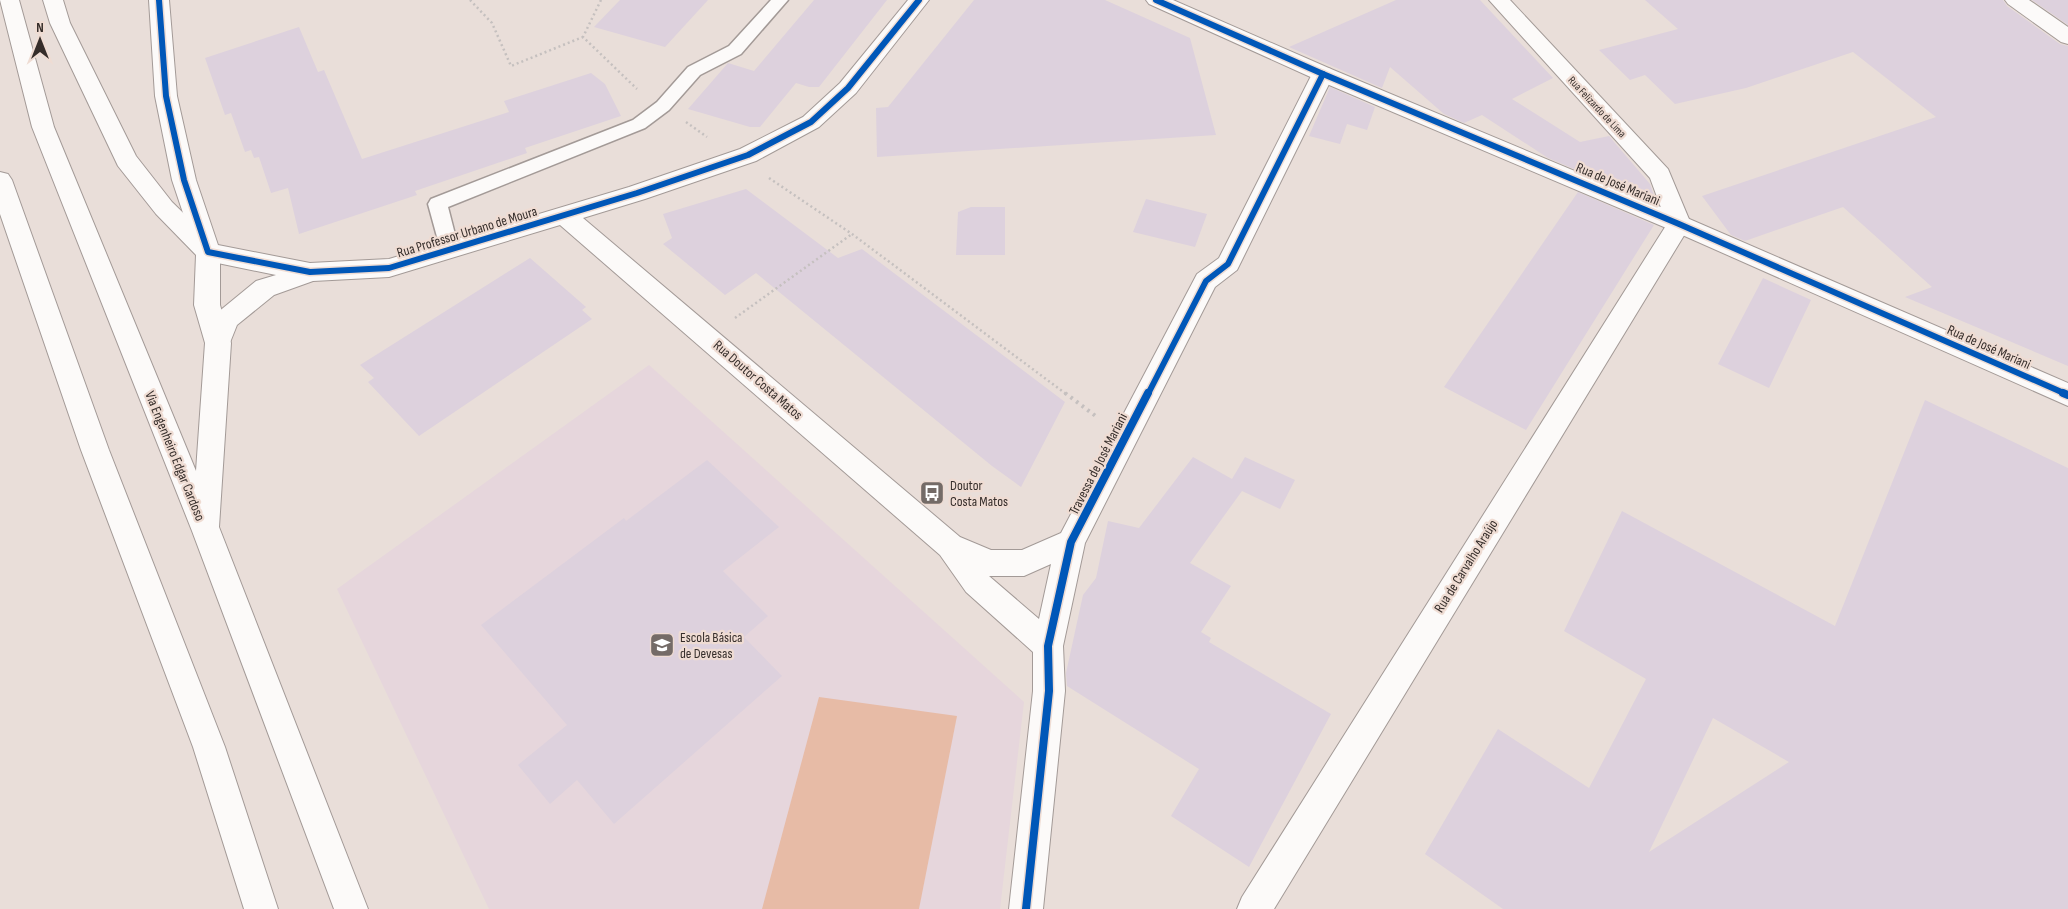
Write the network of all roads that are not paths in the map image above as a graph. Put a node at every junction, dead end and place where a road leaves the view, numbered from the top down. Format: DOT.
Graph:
graph roads {
  1 [pos="9,0"];
  2 [pos="53,0"];
  3 [pos="159,0"];
  4 [pos="780,0"];
  5 [pos="919,0"];
  6 [pos="1156,0"];
  7 [pos="1499,0"];
  8 [pos="2015,0"];
  9 [pos="2068,37"];
  10 [pos="1323,74"];
  11 [pos="0,180"];
  12 [pos="564,215"];
  13 [pos="1680,224"];
  14 [pos="449,250"];
  15 [pos="208,252"];
  16 [pos="310,272"];
  17 [pos="218,343"];
  18 [pos="2068,396"];
  19 [pos="206,531"];
  20 [pos="1071,542"];
  21 [pos="950,546"];
  22 [pos="1048,646"];
  23 [pos="261,909"];
  24 [pos="351,909"];
  25 [pos="1026,909"];
  26 [pos="1254,909"];
  1 -- 19 [label="street, Via Engenheiro Edgar Cardoso"];
  2 -- 15 [label="street"];
  3 -- 15 [label="street"];
  4 -- 14 [label="lane"];
  5 -- 12 [label="street, Rua Professor Urbano de Moura"];
  6 -- 10 [label="street, Rua de José Mariani"];
  7 -- 13 [label="street, Rua Felizardo de Lima"];
  8 -- 9 [label="street"];
  10 -- 13 [label="street, Rua de José Mariani"];
  10 -- 20 [label="street, Travessa de José Mariani"];
  11 -- 23 [label="street"];
  12 -- 14 [label="street, Rua Professor Urbano de Moura"];
  12 -- 21 [label="street, Rua Doutor Costa Matos"];
  13 -- 18 [label="street, Rua de José Mariani"];
  13 -- 26 [label="street, Rua de Carvalho Araújo"];
  14 -- 16 [label="street, Rua Professor Urbano de Moura"];
  15 -- 16 [label="street, Rua Professor Urbano de Moura"];
  15 -- 17 [label="street"];
  16 -- 17 [label="street, Rua Professor Urbano de Moura"];
  17 -- 19 [label="street"];
  19 -- 24 [label="street, Via Engenheiro Edgar Cardoso"];
  20 -- 21 [label="street, Rua Doutor Costa Matos"];
  20 -- 22 [label="street, Travessa de José Mariani"];
  21 -- 22 [label="street, Rua Doutor Costa Matos"];
  22 -- 25 [label="street, Travessa de José Mariani"];
}
